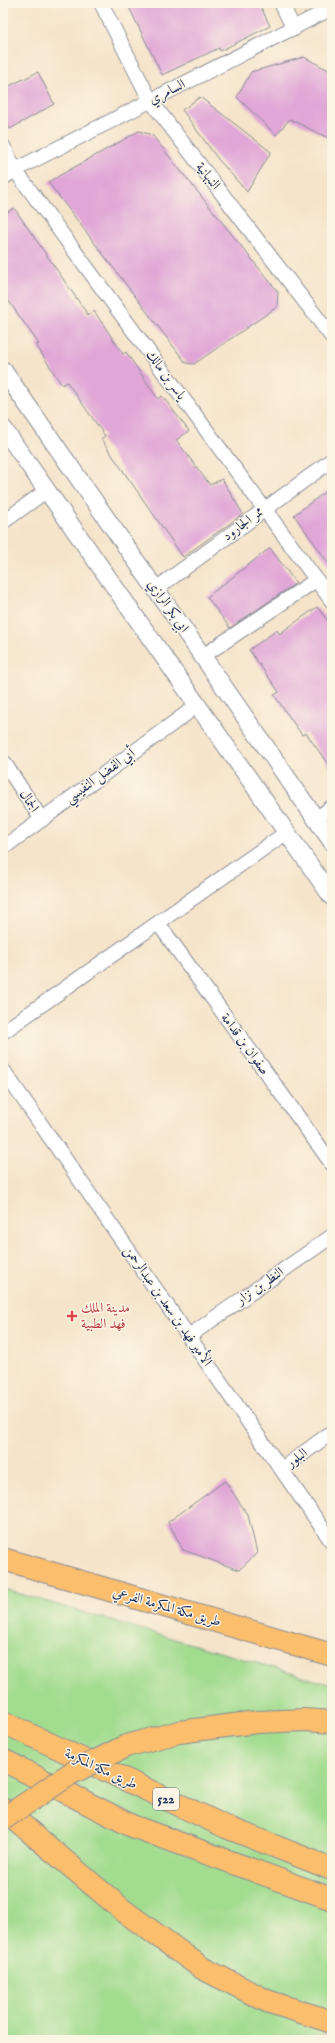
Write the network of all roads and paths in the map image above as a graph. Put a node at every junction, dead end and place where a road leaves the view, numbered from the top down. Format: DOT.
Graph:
graph roads {
  1 [pos="101,3"];
  2 [pos="281,3"];
  3 [pos="332,8"];
  4 [pos="294,29"];
  5 [pos="150,100"];
  6 [pos="3,146"];
  7 [pos="15,170"];
  8 [pos="3,178"];
  9 [pos="332,337"];
  10 [pos="3,370"];
  11 [pos="3,428"];
  12 [pos="332,460"];
  13 [pos="46,492"];
  14 [pos="264,508"];
  15 [pos="3,522"];
  16 [pos="316,580"];
  17 [pos="156,589"];
  18 [pos="332,601"];
  19 [pos="202,656"];
  20 [pos="198,705"];
  21 [pos="3,761"];
  22 [pos="332,807"];
  23 [pos="316,819"];
  24 [pos="42,820"];
  25 [pos="286,832"];
  26 [pos="332,842"];
  27 [pos="3,848"];
  28 [pos="332,897"];
  29 [pos="158,923"];
  30 [pos="3,1032"];
  31 [pos="3,1070"];
  32 [pos="332,1164"];
  33 [pos="332,1236"];
  34 [pos="189,1336"];
  35 [pos="332,1432"];
  36 [pos="282,1469"];
  37 [pos="332,1542"];
  38 [pos="3,1559"];
  39 [pos="332,1646"];
  40 [pos="308,1648"];
  41 [pos="332,1654"];
  42 [pos="3,1722"];
  43 [pos="332,1722"];
  44 [pos="3,1760"];
  45 [pos="3,1809"];
  46 [pos="3,1819"];
  47 [pos="332,1869"];
  48 [pos="332,1899"];
  49 [pos="332,2022"];
  1 -- 5 [label="street, النبهانية"];
  2 -- 4 [label="street"];
  3 -- 4 [label="street, السامري"];
  4 -- 5 [label="street, السامري"];
  5 -- 7 [label="street, السامري"];
  5 -- 9 [label="street, النبهانية"];
  6 -- 7 [label="street, ياسر بن مالك"];
  7 -- 8 [label="street, السامري"];
  7 -- 14 [label="street, ياسر بن مالك"];
  10 -- 17 [label="street, ابي بكر الرازي"];
  11 -- 13 [label="street"];
  12 -- 14 [label="street, ممر الجارود"];
  13 -- 15 [label="street"];
  13 -- 20 [label="street"];
  14 -- 16 [label="street, ياسر بن مالك"];
  14 -- 17 [label="street, ممر الجارود"];
  16 -- 18 [label="street, ياسر بن مالك"];
  16 -- 19 [label="street"];
  17 -- 19 [label="street, ابي بكر الرازي"];
  19 -- 23 [label="street, ابي بكر الرازي"];
  20 -- 24 [label="street, أبي الفضل النفيسي"];
  20 -- 25 [label="street"];
  21 -- 24 [label="street, الجمال"];
  22 -- 23 [label="street"];
  23 -- 26 [label="street, ابي بكر الرازي"];
  24 -- 27 [label="street, أبي الفضل النفيسي"];
  25 -- 28 [label="street"];
  25 -- 29 [label="street"];
  29 -- 30 [label="street"];
  29 -- 32 [label="street, صفوان بن قدامة"];
  31 -- 34 [label="street, الأمير فهد بن سعد بن عبدالرحمن"];
  33 -- 34 [label="street, النظر بن نزار"];
  34 -- 36 [label="street, الأمير فهد بن سعد بن عبدالرحمن"];
  35 -- 36 [label="street, البلور"];
  36 -- 37 [label="street, الأمير فهد بن سعد بن عبدالرحمن"];
  38 -- 40 [label="main road, طريق مكة المكرمة الفرعي"];
  39 -- 40 [label="street"];
  40 -- 41 [label="main road, طريق مكة المكرمة الفرعي"];
  42 -- 47 [label="main road, طريق مكة المكرمة / 522"];
  43 -- 46 [label="main road, bridge"];
  44 -- 48 [label="main road"];
  45 -- 49 [label="main road"];
}
